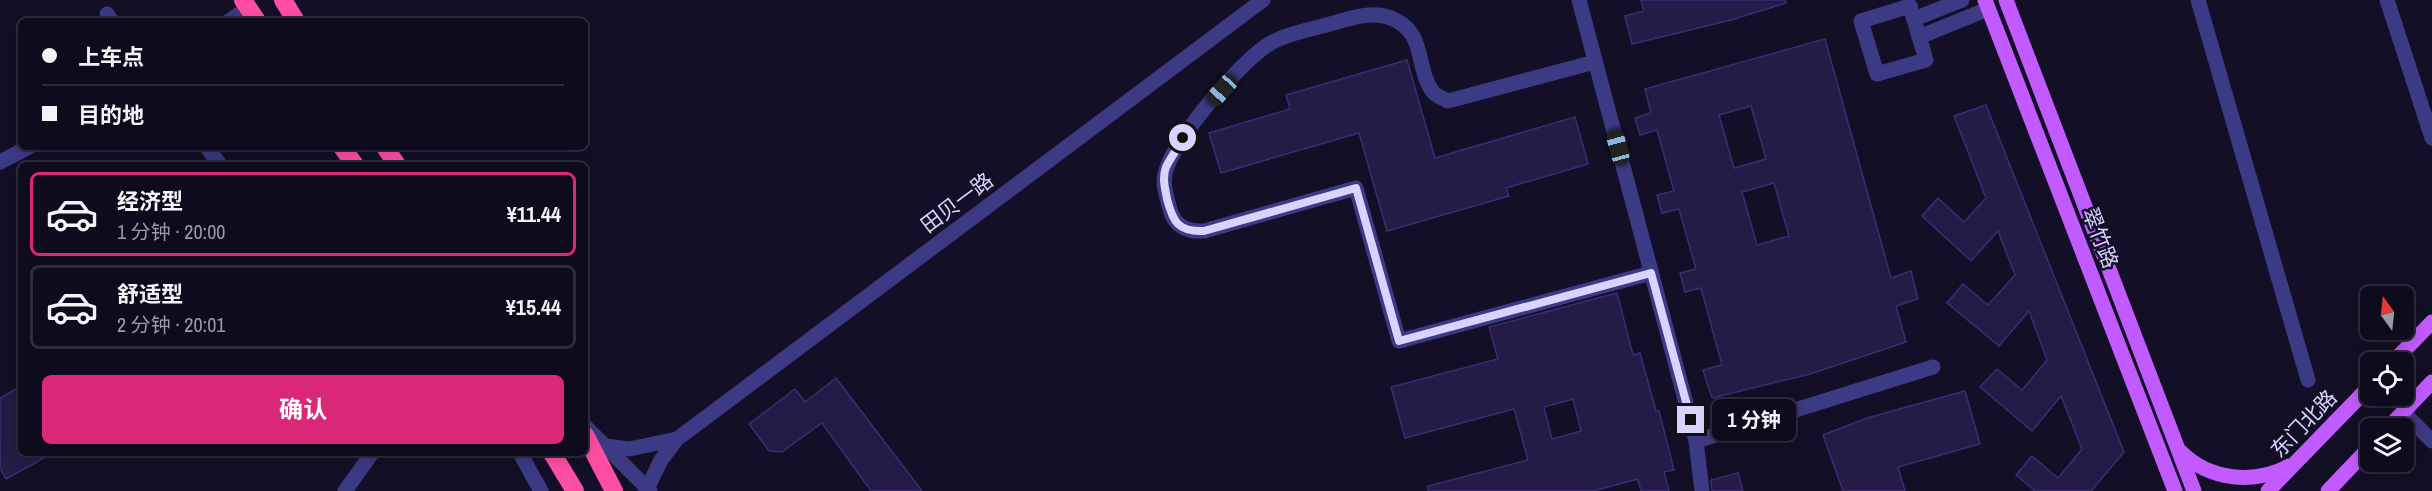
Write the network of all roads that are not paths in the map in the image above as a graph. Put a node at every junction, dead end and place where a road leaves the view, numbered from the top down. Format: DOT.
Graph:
graph roads {
  1 [pos="283,0"];
  2 [pos="1263,0"];
  3 [pos="1579,0"];
  4 [pos="1962,0"];
  5 [pos="2006,0"];
  6 [pos="2198,0"];
  7 [pos="2387,0"];
  8 [pos="1986,5"];
  9 [pos="1884,7"];
  10 [pos="249,10"];
  11 [pos="234,18"];
  12 [pos="294,18"];
  13 [pos="1914,19"];
  14 [pos="1919,37"];
  15 [pos="1595,63"];
  16 [pos="2432,138"];
  17 [pos="23,150"];
  18 [pos="0,162"];
  19 [pos="1651,273"];
  20 [pos="2432,322"];
  21 [pos="2403,352"];
  22 [pos="1933,367"];
  23 [pos="2308,380"];
  24 [pos="2432,382"];
  25 [pos="2360,396"];
  26 [pos="2403,412"];
  27 [pos="2397,418"];
  28 [pos="588,429"];
  29 [pos="677,439"];
  30 [pos="588,441"];
  31 [pos="1696,441"];
  32 [pos="2432,441"];
  33 [pos="606,446"];
  34 [pos="2178,448"];
  35 [pos="370,456"];
  36 [pos="522,456"];
  37 [pos="554,456"];
  38 [pos="2360,457"];
  39 [pos="2297,461"];
  40 [pos="648,490"];
  41 [pos="345,491"];
  42 [pos="541,491"];
  43 [pos="575,491"];
  44 [pos="614,491"];
  45 [pos="1702,491"];
  46 [pos="2175,491"];
  47 [pos="2194,491"];
  48 [pos="2268,491"];
  49 [pos="2328,491"];
  1 -- 12 [label="highway"];
  2 -- 29 [label="street, 田贝一路"];
  3 -- 15 [label="street"];
  4 -- 13 [label="street"];
  5 -- 34 [label="main road, 翠竹路"];
  6 -- 23 [label="street"];
  7 -- 16 [label="street"];
  8 -- 14 [label="street"];
  8 -- 46 [label="main road, 翠竹路"];
  9 -- 13 [label="street"];
  9 -- 14 [label="street"];
  10 -- 11 [label="street"];
  13 -- 14 [label="street"];
  15 -- 19 [label="street"];
  15 -- 19 [label="street"];
  17 -- 18 [label="street"];
  19 -- 31 [label="street"];
  20 -- 21 [label="main road"];
  22 -- 31 [label="street"];
  24 -- 26 [label="main road"];
  25 -- 39 [label="main road, 东门北路"];
  26 -- 27 [label="main road"];
  26 -- 32 [label="street"];
  28 -- 33 [label="street"];
  29 -- 33 [label="street, 田贝一路"];
  29 -- 40 [label="street, 田贝一路"];
  30 -- 44 [label="highway"];
  31 -- 45 [label="street"];
  33 -- 40 [label="street"];
  34 -- 39 [label="main road"];
  34 -- 47 [label="main road, 翠竹路"];
  35 -- 41 [label="street"];
  36 -- 42 [label="street"];
  37 -- 43 [label="highway"];
  38 -- 49 [label="main road"];
  39 -- 48 [label="main road, 东门北路"];
}
